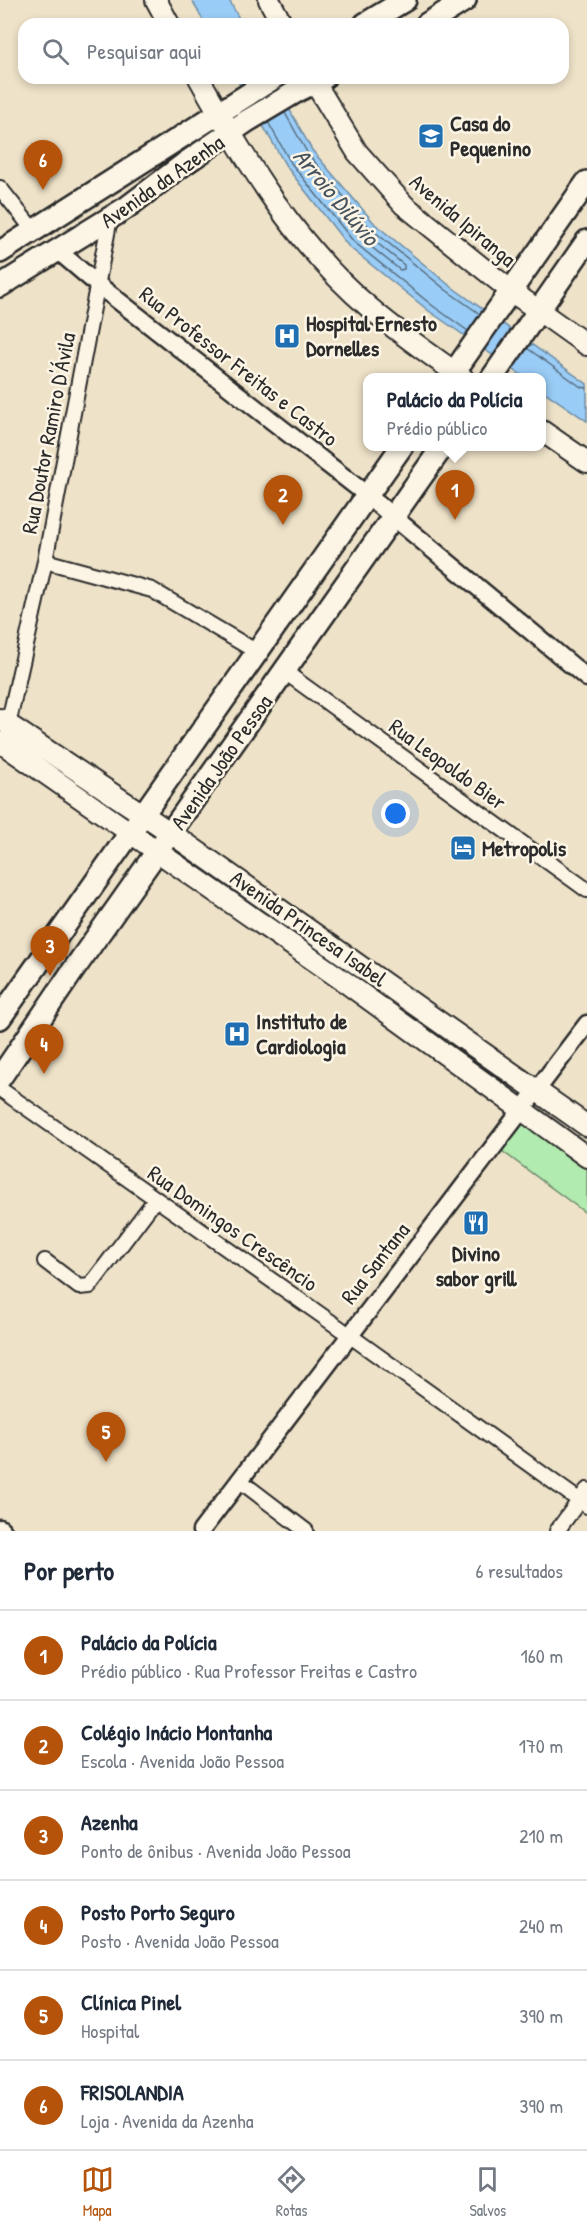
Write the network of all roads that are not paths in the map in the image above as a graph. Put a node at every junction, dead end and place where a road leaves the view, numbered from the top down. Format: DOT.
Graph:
graph roads {
  1 [pos="156,0"];
  2 [pos="268,0"];
  3 [pos="405,0"];
  4 [pos="465,0"];
  5 [pos="166,18"];
  6 [pos="278,18"];
  7 [pos="374,18"];
  8 [pos="436,18"];
  9 [pos="205,84"];
  10 [pos="264,84"];
  11 [pos="309,84"];
  12 [pos="313,84"];
  13 [pos="227,107"];
  14 [pos="230,134"];
  15 [pos="587,182"];
  16 [pos="0,188"];
  17 [pos="110,218"];
  18 [pos="34,231"];
  19 [pos="587,241"];
  20 [pos="57,250"];
  21 [pos="0,252"];
  22 [pos="97,285"];
  23 [pos="0,286"];
  24 [pos="511,291"];
  25 [pos="538,310"];
  26 [pos="587,345"];
  27 [pos="452,373"];
  28 [pos="458,373"];
  29 [pos="495,373"];
  30 [pos="546,435"];
  31 [pos="399,451"];
  32 [pos="440,451"];
  33 [pos="587,462"];
  34 [pos="367,495"];
  35 [pos="392,517"];
  36 [pos="45,561"];
  37 [pos="257,652"];
  38 [pos="285,672"];
  39 [pos="587,678"];
  40 [pos="3,729"];
  41 [pos="144,815"];
  42 [pos="131,832"];
  43 [pos="171,833"];
  44 [pos="158,850"];
  45 [pos="587,890"];
  46 [pos="0,1018"];
  47 [pos="587,1024"];
  48 [pos="0,1078"];
  49 [pos="0,1089"];
  50 [pos="537,1090"];
  51 [pos="522,1109"];
  52 [pos="587,1126"];
  53 [pos="587,1157"];
  54 [pos="155,1200"];
  55 [pos="45,1261"];
  56 [pos="349,1335"];
  57 [pos="239,1480"];
  58 [pos="584,1499"];
  59 [pos="201,1531"];
  60 [pos="306,1531"];
  61 [pos="557,1531"];
  1 -- 5 [label="main road"];
  2 -- 6 [label="main road"];
  3 -- 7 [label="main road"];
  4 -- 8 [label="main road"];
  9 -- 13 [label="main road"];
  10 -- 13 [label="main road, Avenida da Azenha"];
  11 -- 14 [label="main road, Avenida da Azenha"];
  12 -- 24 [label="main road, Avenida Ipiranga"];
  13 -- 14 [label="main road"];
  13 -- 18 [label="main road, Avenida da Azenha"];
  14 -- 17 [label="main road, Avenida da Azenha"];
  14 -- 27 [label="main road"];
  15 -- 24 [label="main road"];
  16 -- 18 [label="street"];
  17 -- 20 [label="main road, Avenida da Azenha"];
  17 -- 22 [label="street, Rua Doutor Ramiro D'Ávila"];
  18 -- 21 [label="main road, Avenida da Azenha"];
  19 -- 25 [label="main road"];
  20 -- 22 [label="street, Rua Professor Freitas e Castro"];
  20 -- 23 [label="main road, Avenida da Azenha"];
  22 -- 34 [label="street, Rua Professor Freitas e Castro"];
  22 -- 36 [label="street, Rua Doutor Ramiro D'Ávila"];
  24 -- 25 [label="main road, Avenida Ipiranga"];
  24 -- 28 [label="main road"];
  25 -- 26 [label="main road, Avenida Ipiranga"];
  25 -- 29 [label="main road"];
  30 -- 33 [label="main road"];
  31 -- 34 [label="main road, Avenida João Pessoa"];
  32 -- 35 [label="main road, Avenida João Pessoa"];
  34 -- 35 [label="street, Rua Professor Freitas e Castro"];
  34 -- 37 [label="main road, Avenida João Pessoa"];
  35 -- 38 [label="main road, Avenida João Pessoa"];
  35 -- 39 [label="street, Rua Professor Freitas e Castro"];
  36 -- 37 [label="street"];
  36 -- 40 [label="street, Rua Doutor Ramiro D'Ávila"];
  37 -- 41 [label="main road, Avenida João Pessoa"];
  38 -- 43 [label="main road, Avenida João Pessoa"];
  38 -- 45 [label="street, Rua Leopoldo Bier"];
  40 -- 41 [label="main road, Avenida Princesa Isabel"];
  40 -- 42 [label="main road, Avenida Princesa Isabel"];
  41 -- 42 [label="main road, Avenida João Pessoa"];
  41 -- 43 [label="main road, Avenida Princesa Isabel"];
  42 -- 44 [label="main road, Avenida Princesa Isabel"];
  42 -- 46 [label="main road, Avenida João Pessoa"];
  43 -- 44 [label="main road, Avenida João Pessoa"];
  43 -- 50 [label="main road, Avenida Princesa Isabel"];
  44 -- 48 [label="main road, Avenida João Pessoa"];
  44 -- 51 [label="main road, Avenida Princesa Isabel"];
  47 -- 50 [label="street, Rua Santana"];
  49 -- 54 [label="street, Rua Domingos Crescêncio"];
  50 -- 51 [label="street, Rua Santana"];
  50 -- 52 [label="main road, Avenida Princesa Isabel"];
  51 -- 53 [label="main road, Avenida Princesa Isabel"];
  51 -- 56 [label="street, Rua Santana"];
  54 -- 55 [label="street"];
  54 -- 56 [label="street, Rua Domingos Crescêncio"];
  56 -- 57 [label="street, Rua Santana"];
  56 -- 58 [label="street, Rua Domingos Crescêncio"];
  57 -- 59 [label="street, Rua Santana"];
  57 -- 60 [label="street"];
  58 -- 61 [label="street"];
}
